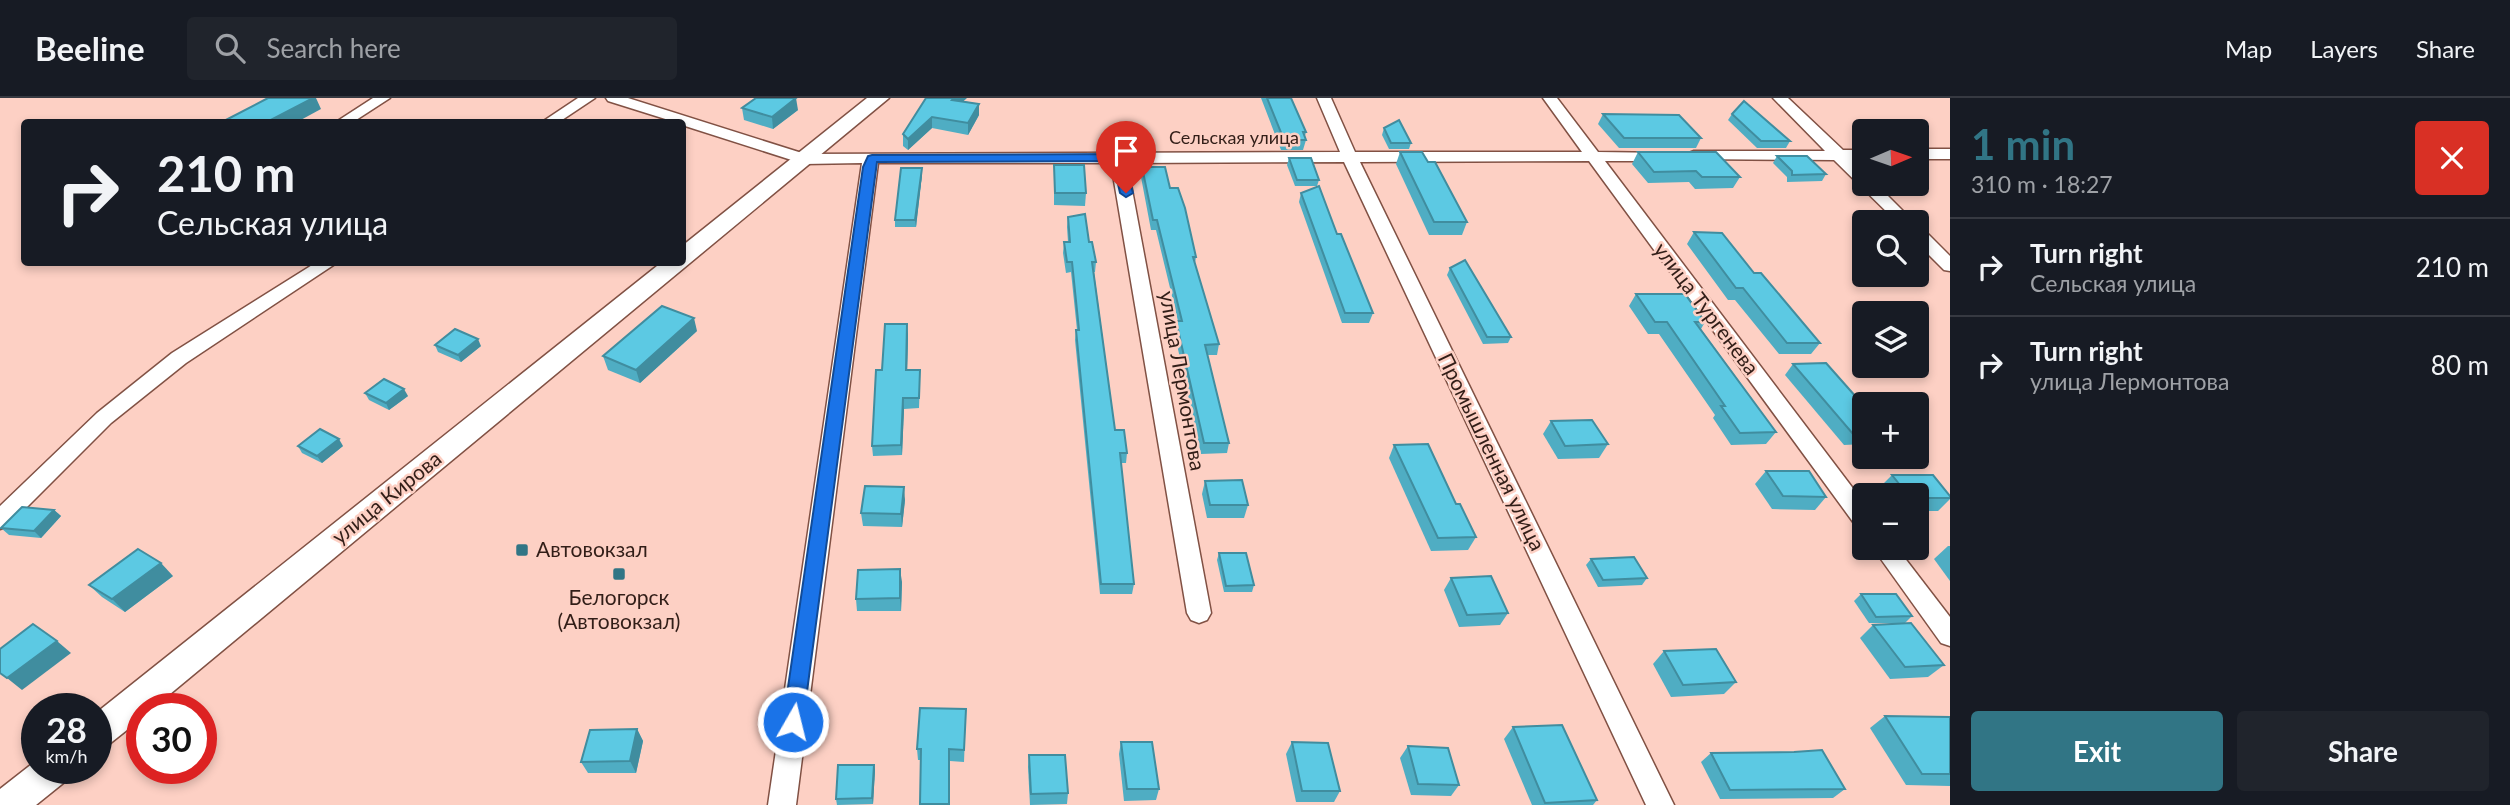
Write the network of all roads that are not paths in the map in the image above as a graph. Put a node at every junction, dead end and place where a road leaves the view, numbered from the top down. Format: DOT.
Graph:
graph roads {
  1 [pos="383,98"];
  2 [pos="588,98"];
  3 [pos="613,98"];
  4 [pos="879,98"];
  5 [pos="1324,98"];
  6 [pos="1550,98"];
  7 [pos="1780,98"];
  8 [pos="349,119"];
  9 [pos="554,119"];
  10 [pos="679,119"];
  11 [pos="686,121"];
  12 [pos="1950,154"];
  13 [pos="1852,155"];
  14 [pos="1929,155"];
  15 [pos="1349,156"];
  16 [pos="1592,156"];
  17 [pos="1839,156"];
  18 [pos="1118,158"];
  19 [pos="804,159"];
  20 [pos="872,159"];
  21 [pos="1852,169"];
  22 [pos="1879,196"];
  23 [pos="1894,210"];
  24 [pos="1929,245"];
  25 [pos="686,255"];
  26 [pos="1950,265"];
  27 [pos="324,266"];
  28 [pos="672,266"];
  29 [pos="1852,504"];
  30 [pos="0,520"];
  31 [pos="1893,560"];
  32 [pos="1199,613"];
  33 [pos="1950,636"];
  34 [pos="112,721"];
  35 [pos="34,784"];
  36 [pos="8,805"];
  37 [pos="782,805"];
  38 [pos="1660,805"];
  1 -- 8 [label="street"];
  2 -- 9 [label="street"];
  3 -- 10 [label="street, Сельская улица"];
  4 -- 19 [label="main road"];
  5 -- 15 [label="street, Промышленная улица"];
  6 -- 16 [label="street, улица Тургенева"];
  7 -- 17 [label="street"];
  11 -- 19 [label="street, Сельская улица"];
  12 -- 14 [label="street"];
  13 -- 17 [label="street, Сельская улица"];
  15 -- 16 [label="street, Сельская улица"];
  15 -- 18 [label="street, Сельская улица"];
  15 -- 38 [label="street, Промышленная улица"];
  16 -- 17 [label="street, Сельская улица"];
  16 -- 29 [label="street, улица Тургенева"];
  17 -- 21 [label="street"];
  18 -- 20 [label="street, Сельская улица"];
  18 -- 32 [label="street, улица Лермонтова"];
  19 -- 20 [label="street, Сельская улица"];
  19 -- 25 [label="main road"];
  20 -- 37 [label="street"];
  22 -- 23 [label="street"];
  24 -- 26 [label="street"];
  27 -- 30 [label="street"];
  28 -- 34 [label="main road, улица Кирова"];
  31 -- 33 [label="street"];
  35 -- 36 [label="main road"];
}
